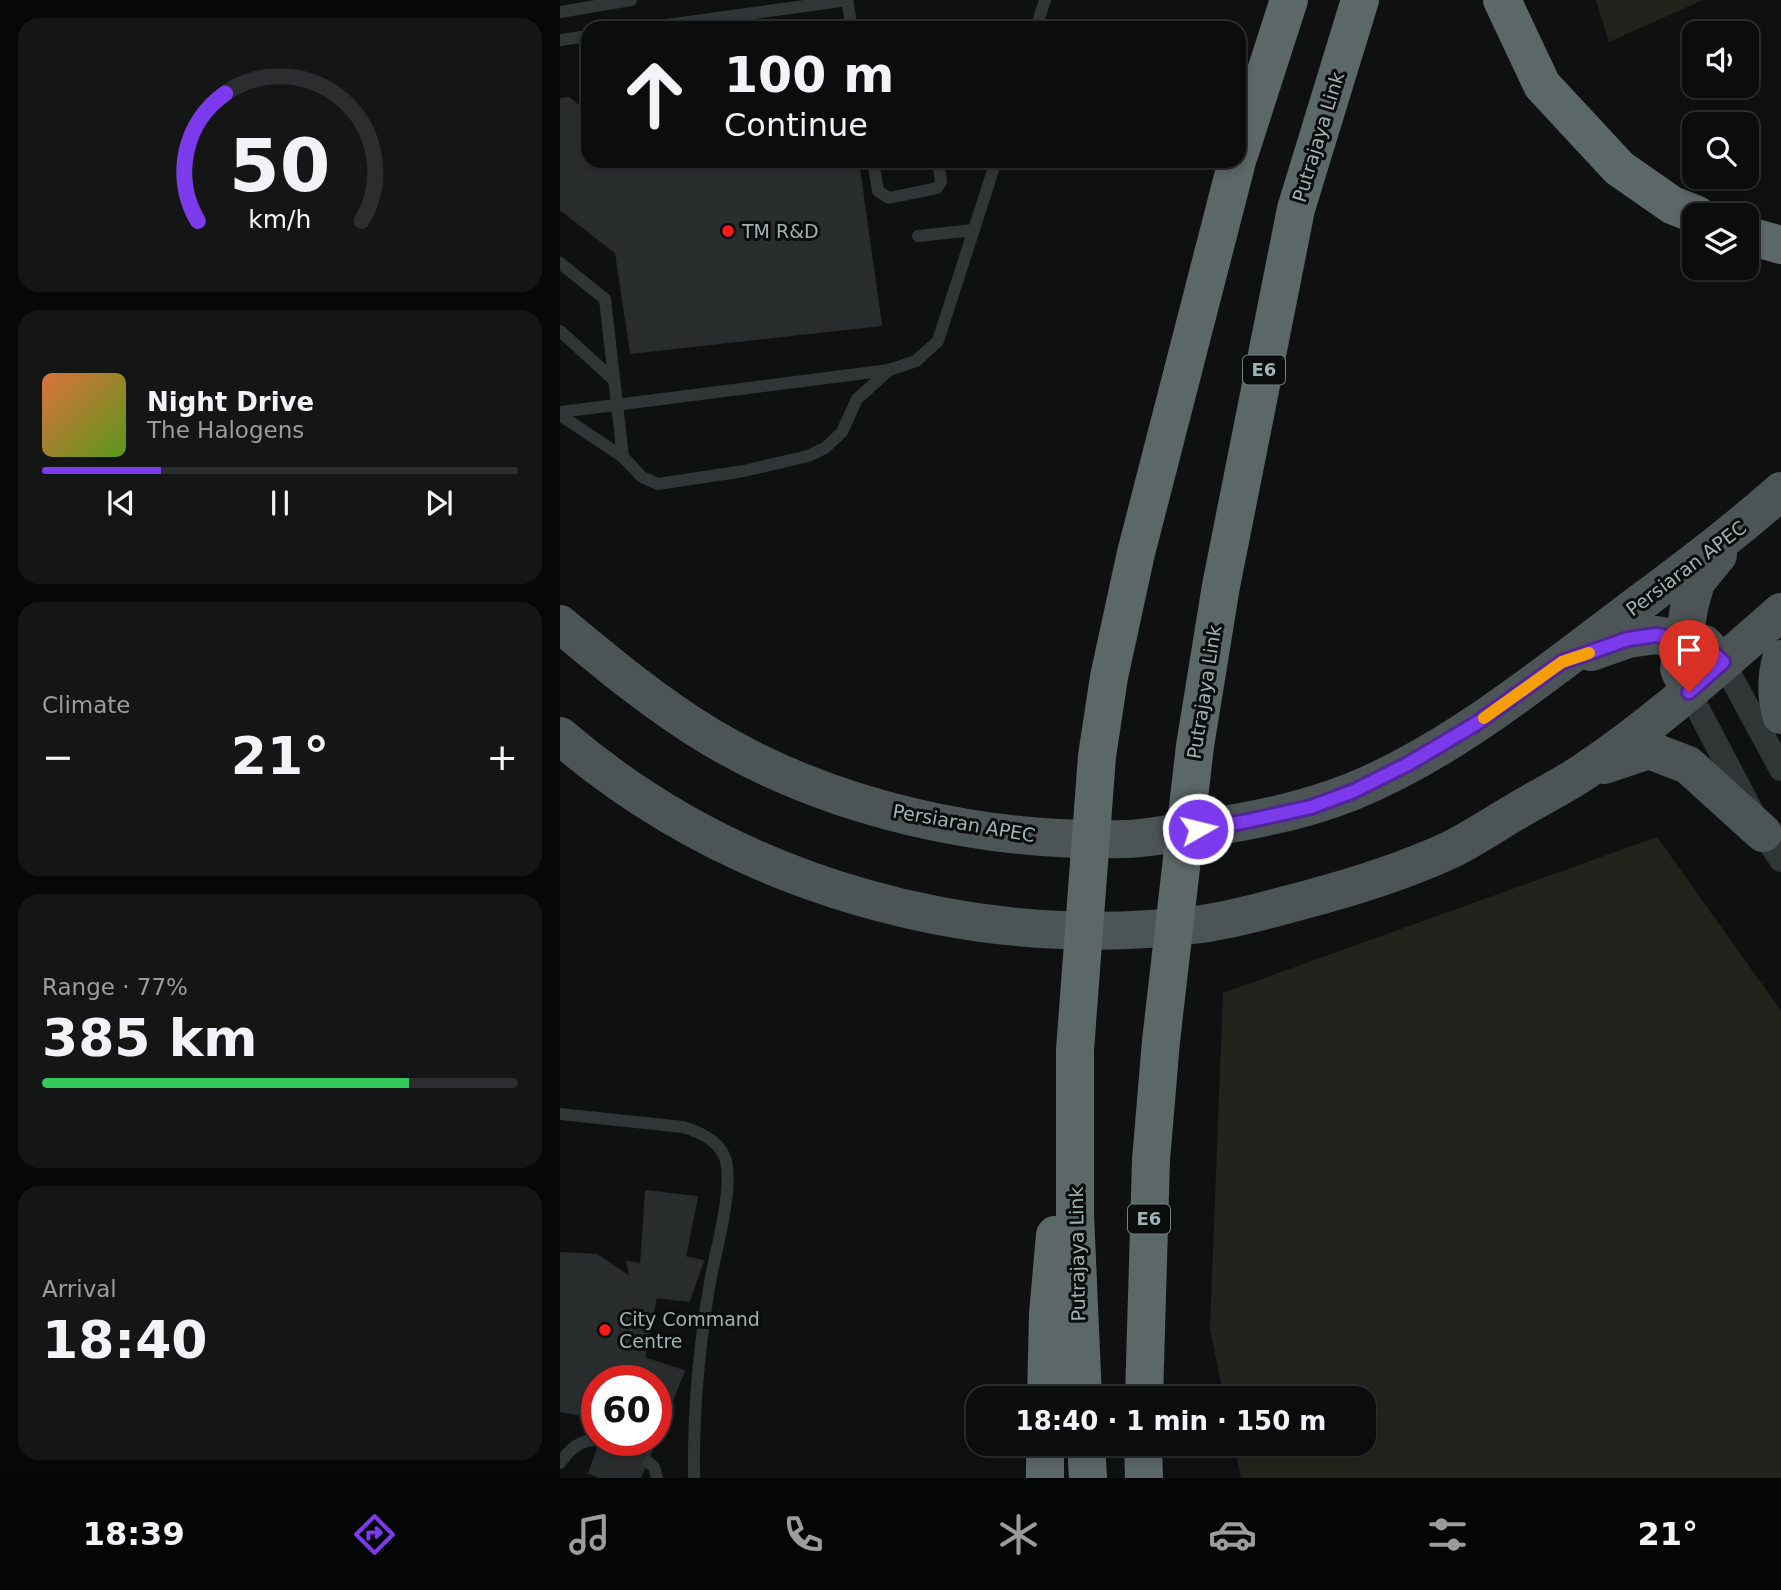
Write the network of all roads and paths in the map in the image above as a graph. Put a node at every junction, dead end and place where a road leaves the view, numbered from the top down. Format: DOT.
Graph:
graph roads {
  1 [pos="631,0"];
  2 [pos="848,0"];
  3 [pos="1045,0"];
  4 [pos="1289,0"];
  5 [pos="1360,0"];
  6 [pos="1502,0"];
  7 [pos="560,12"];
  8 [pos="696,21"];
  9 [pos="851,21"];
  10 [pos="1038,21"];
  11 [pos="581,37"];
  12 [pos="560,40"];
  13 [pos="1246,133"];
  14 [pos="874,168"];
  15 [pos="939,168"];
  16 [pos="994,168"];
  17 [pos="1235,168"];
  18 [pos="1682,209"];
  19 [pos="974,230"];
  20 [pos="918,236"];
  21 [pos="1759,239"];
  22 [pos="1781,245"];
  23 [pos="560,263"];
  24 [pos="560,331"];
  25 [pos="889,370"];
  26 [pos="614,380"];
  27 [pos="617,403"];
  28 [pos="560,414"];
  29 [pos="623,457"];
  30 [pos="1781,491"];
  31 [pos="1742,526"];
  32 [pos="1781,612"];
  33 [pos="560,624"];
  34 [pos="1684,641"];
  35 [pos="1781,659"];
  36 [pos="1562,662"];
  37 [pos="1723,662"];
  38 [pos="1689,692"];
  39 [pos="1781,715"];
  40 [pos="560,736"];
  41 [pos="1781,769"];
  42 [pos="1584,772"];
  43 [pos="1772,847"];
  44 [pos="1075,1060"];
  45 [pos="560,1114"];
  46 [pos="1047,1386"];
  47 [pos="1083,1386"];
  48 [pos="1144,1386"];
  49 [pos="581,1442"];
  50 [pos="1045,1456"];
  51 [pos="1087,1456"];
  52 [pos="1143,1456"];
  53 [pos="648,1462"];
  54 [pos="560,1463"];
  55 [pos="657,1478"];
  56 [pos="694,1478"];
  57 [pos="1045,1478"];
  58 [pos="1088,1478"];
  59 [pos="1144,1478"];
  1 -- 7 [label="lane"];
  2 -- 8 [label="lane"];
  2 -- 9 [label="lane"];
  3 -- 10 [label="lane"];
  4 -- 13 [label="highway"];
  5 -- 48 [label="highway, Putrajaya Link / E6"];
  6 -- 18 [label="highway"];
  11 -- 12 [label="lane"];
  14 -- 15 [label="lane"];
  16 -- 19 [label="lane"];
  17 -- 44 [label="highway, Putrajaya Link"];
  19 -- 20 [label="lane"];
  19 -- 25 [label="lane"];
  21 -- 22 [label="highway"];
  23 -- 26 [label="lane"];
  24 -- 26 [label="lane"];
  25 -- 27 [label="lane"];
  25 -- 29 [label="lane"];
  26 -- 27 [label="lane"];
  27 -- 28 [label="lane"];
  27 -- 29 [label="lane"];
  28 -- 29 [label="lane"];
  30 -- 31 [label="main road, Persiaran APEC"];
  31 -- 34 [label="main road"];
  31 -- 36 [label="main road, Persiaran APEC"];
  32 -- 37 [label="main road"];
  33 -- 36 [label="main road, Persiaran APEC"];
  34 -- 36 [label="main road"];
  34 -- 37 [label="main road"];
  34 -- 38 [label="main road"];
  35 -- 39 [label="main road"];
  37 -- 38 [label="main road"];
  37 -- 41 [label="street"];
  38 -- 42 [label="main road"];
  38 -- 43 [label="street"];
  40 -- 42 [label="main road"];
  42 -- 43 [label="main road"];
  44 -- 46 [label="highway"];
  44 -- 47 [label="highway, Putrajaya Link"];
  45 -- 56 [label="lane"];
  49 -- 54 [label="lane"];
  50 -- 57 [label="highway"];
  51 -- 58 [label="highway"];
  52 -- 59 [label="highway"];
  53 -- 55 [label="lane"];
}
